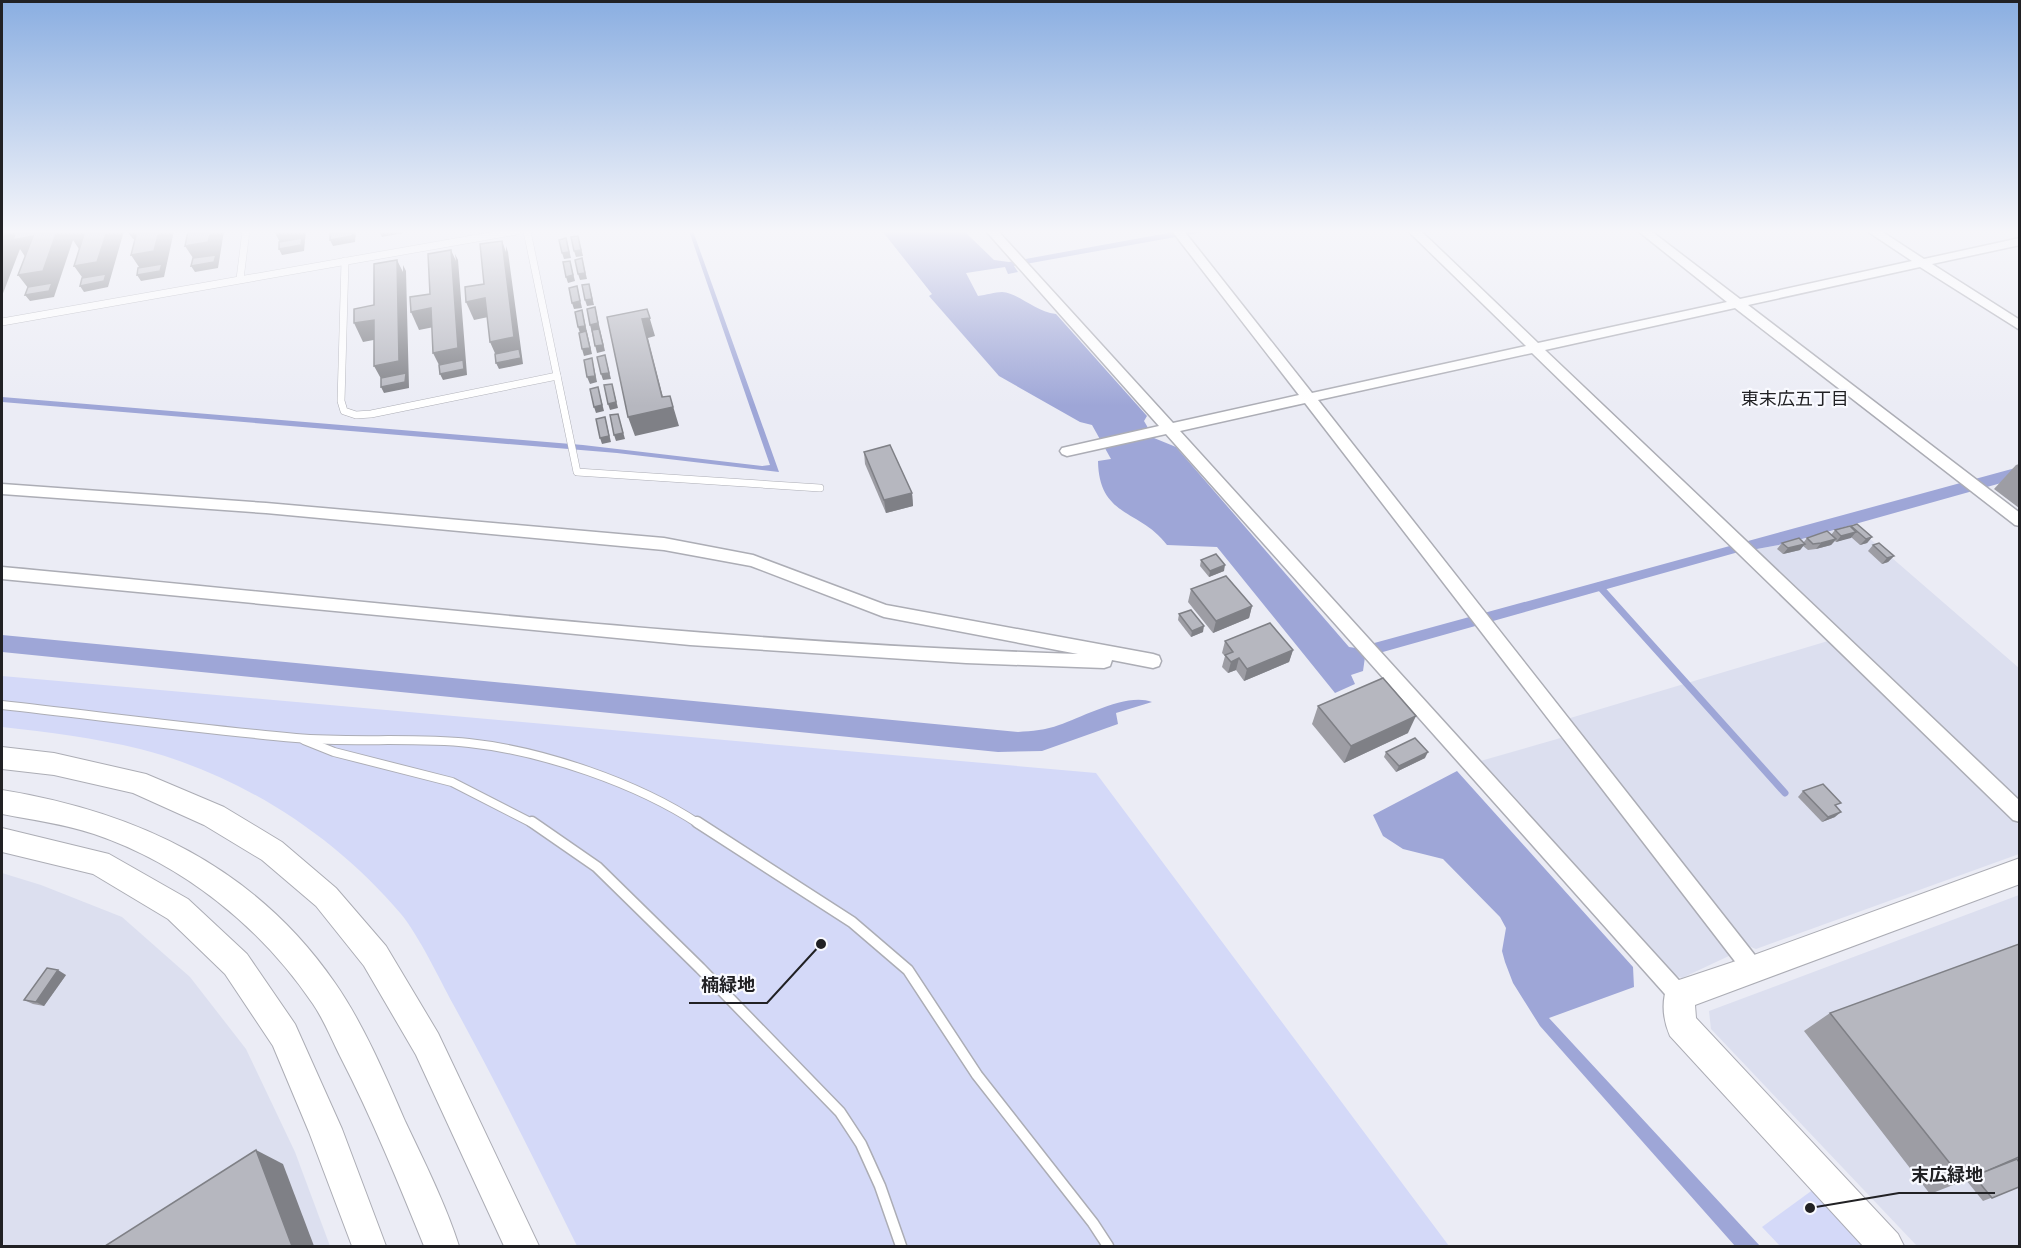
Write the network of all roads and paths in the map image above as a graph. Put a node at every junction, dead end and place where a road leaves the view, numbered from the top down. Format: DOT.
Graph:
graph roads {
  1 [pos="183,289"];
  2 [pos="344,289"];
  3 [pos="539,289"];
  4 [pos="1043,289"];
  5 [pos="1223,289"];
  6 [pos="1475,289"];
  7 [pos="1720,289"];
  8 [pos="1801,289"];
  9 [pos="1962,289"];
  10 [pos="1738,303"];
  11 [pos="2,322"];
  12 [pos="2019,326"];
  13 [pos="1535,347"];
  14 [pos="557,376"];
  15 [pos="1308,397"];
  16 [pos="1163,429"];
  17 [pos="1067,451"];
  18 [pos="820,488"];
  19 [pos="2,489"];
  20 [pos="2019,521"];
  21 [pos="2,573"];
  22 [pos="2,705"];
  23 [pos="298,738"];
  24 [pos="2,758"];
  25 [pos="2,802"];
  26 [pos="2019,814"];
  27 [pos="2,840"];
  28 [pos="2019,871"];
  29 [pos="1754,970"];
  30 [pos="1679,995"];
  31 [pos="369,1246"];
  32 [pos="442,1246"];
  33 [pos="522,1246"];
  34 [pos="902,1246"];
  35 [pos="1108,1246"];
  36 [pos="1887,1246"];
  1 -- 11 [label="lane"];
  2 -- 14 [label="lane"];
  3 -- 14 [label="lane"];
  4 -- 16 [label="street"];
  5 -- 15 [label="street"];
  6 -- 13 [label="street"];
  7 -- 10 [label="street"];
  8 -- 10 [label="street"];
  9 -- 12 [label="street"];
  10 -- 13 [label="street"];
  10 -- 20 [label="street"];
  13 -- 15 [label="street"];
  13 -- 26 [label="street"];
  14 -- 18 [label="lane"];
  15 -- 16 [label="street"];
  15 -- 29 [label="street"];
  16 -- 17 [label="street"];
  16 -- 30 [label="street"];
  19 -- 21 [label="street"];
  22 -- 23 [label="lane"];
  23 -- 34 [label="lane"];
  23 -- 35 [label="lane"];
  24 -- 33 [label="street"];
  25 -- 32 [label="street"];
  27 -- 31 [label="street"];
  28 -- 29 [label="street"];
  29 -- 30 [label="street"];
  30 -- 36 [label="street"];
}
